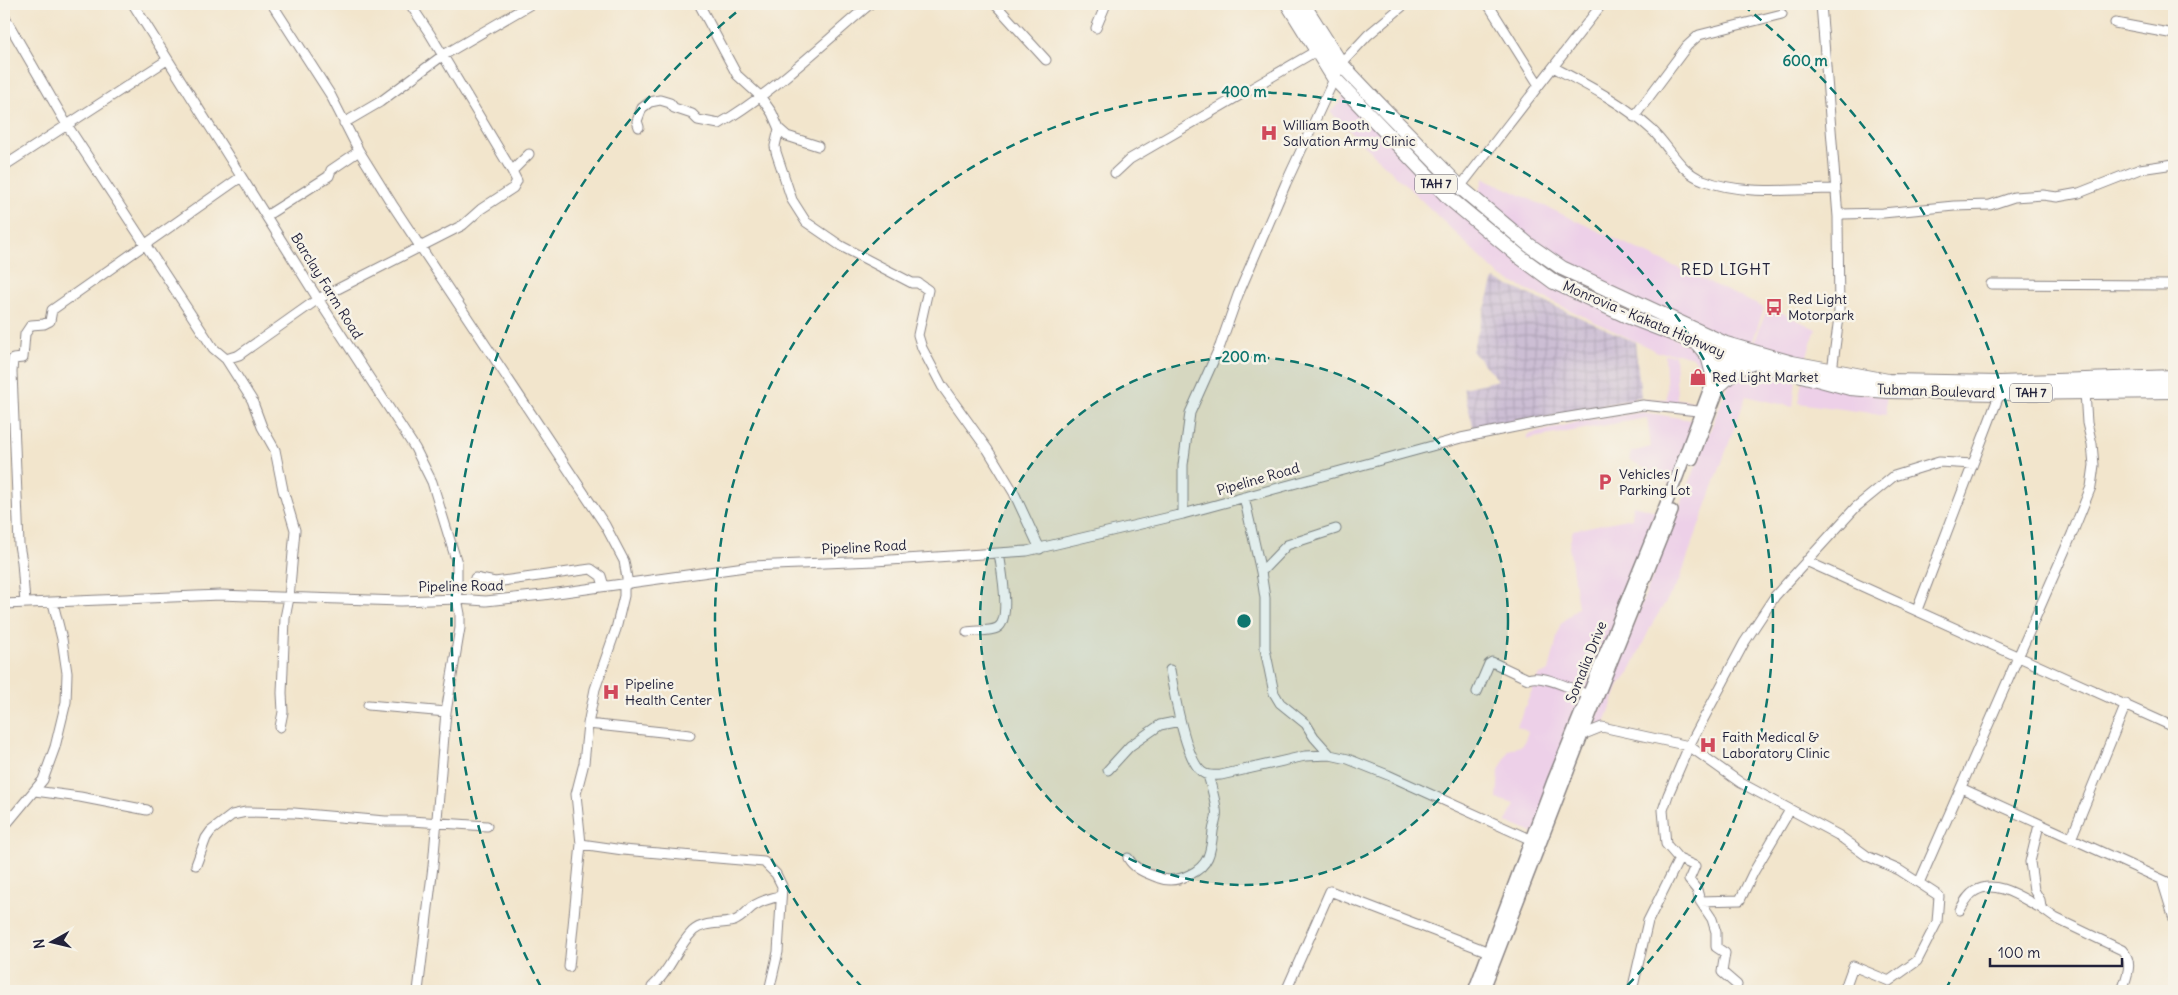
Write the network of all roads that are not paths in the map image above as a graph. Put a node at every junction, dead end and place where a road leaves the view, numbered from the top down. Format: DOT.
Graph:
graph roads {
  1 [pos="133,4"];
  2 [pos="272,4"];
  3 [pos="410,4"];
  4 [pos="531,4"];
  5 [pos="699,4"];
  6 [pos="870,4"];
  7 [pos="996,4"];
  8 [pos="1106,4"];
  9 [pos="1288,4"];
  10 [pos="1302,4"];
  11 [pos="1488,4"];
  12 [pos="1602,4"];
  13 [pos="1821,4"];
  14 [pos="1402,5"];
  15 [pos="1782,14"];
  16 [pos="4,16"];
  17 [pos="2115,23"];
  18 [pos="1096,28"];
  19 [pos="2174,34"];
  20 [pos="1316,51"];
  21 [pos="442,56"];
  22 [pos="167,60"];
  23 [pos="1046,60"];
  24 [pos="1341,64"];
  25 [pos="1553,67"];
  26 [pos="1334,78"];
  27 [pos="1539,85"];
  28 [pos="760,96"];
  29 [pos="1634,117"];
  30 [pos="344,123"];
  31 [pos="67,125"];
  32 [pos="639,127"];
  33 [pos="780,129"];
  34 [pos="818,146"];
  35 [pos="359,151"];
  36 [pos="529,154"];
  37 [pos="2174,164"];
  38 [pos="4,166"];
  39 [pos="512,171"];
  40 [pos="1115,172"];
  41 [pos="241,178"];
  42 [pos="1460,187"];
  43 [pos="1835,189"];
  44 [pos="266,216"];
  45 [pos="1838,217"];
  46 [pos="146,246"];
  47 [pos="421,246"];
  48 [pos="1991,284"];
  49 [pos="2174,285"];
  50 [pos="318,299"];
  51 [pos="1695,341"];
  52 [pos="1729,350"];
  53 [pos="226,359"];
  54 [pos="1754,362"];
  55 [pos="1832,371"];
  56 [pos="2174,377"];
  57 [pos="1718,380"];
  58 [pos="2174,391"];
  59 [pos="2085,392"];
  60 [pos="2000,393"];
  61 [pos="1705,412"];
  62 [pos="1973,464"];
  63 [pos="1244,497"];
  64 [pos="1183,514"];
  65 [pos="1336,529"];
  66 [pos="1040,549"];
  67 [pos="999,553"];
  68 [pos="1806,561"];
  69 [pos="1261,572"];
  70 [pos="475,578"];
  71 [pos="626,584"];
  72 [pos="604,586"];
  73 [pos="289,598"];
  74 [pos="457,599"];
  75 [pos="25,603"];
  76 [pos="53,603"];
  77 [pos="4,604"];
  78 [pos="1916,610"];
  79 [pos="967,632"];
  80 [pos="2019,656"];
  81 [pos="1170,670"];
  82 [pos="1477,692"];
  83 [pos="1588,695"];
  84 [pos="2126,704"];
  85 [pos="368,705"];
  86 [pos="446,712"];
  87 [pos="1180,721"];
  88 [pos="588,724"];
  89 [pos="280,727"];
  90 [pos="2174,727"];
  91 [pos="1582,735"];
  92 [pos="690,736"];
  93 [pos="1689,746"];
  94 [pos="1330,755"];
  95 [pos="1108,770"];
  96 [pos="1208,775"];
  97 [pos="1962,788"];
  98 [pos="35,791"];
  99 [pos="147,810"];
  100 [pos="1790,810"];
  101 [pos="436,822"];
  102 [pos="2039,825"];
  103 [pos="488,826"];
  104 [pos="4,827"];
  105 [pos="2071,839"];
  106 [pos="1536,842"];
  107 [pos="581,844"];
  108 [pos="1128,858"];
  109 [pos="1679,860"];
  110 [pos="196,865"];
  111 [pos="2162,880"];
  112 [pos="1919,883"];
  113 [pos="2174,885"];
  114 [pos="781,896"];
  115 [pos="1700,901"];
  116 [pos="2041,908"];
  117 [pos="1960,910"];
  118 [pos="2174,919"];
  119 [pos="1489,952"];
  120 [pos="570,967"];
  121 [pos="1736,985"];
  122 [pos="652,987"];
  123 [pos="418,991"];
  124 [pos="768,991"];
  125 [pos="1286,991"];
  126 [pos="1474,991"];
  127 [pos="1483,991"];
  128 [pos="1632,991"];
  129 [pos="1844,991"];
  130 [pos="2122,991"];
  1 -- 22 [label="street, Barclay Farm Road"];
  2 -- 30 [label="street"];
  3 -- 21 [label="street"];
  4 -- 21 [label="street"];
  5 -- 28 [label="street"];
  6 -- 28 [label="street"];
  7 -- 23 [label="street"];
  8 -- 18 [label="street"];
  9 -- 20 [label="highway, Monrovia - Kakata Highway / TAH 7"];
  10 -- 24 [label="highway, Monrovia - Kakata Highway / TAH 7"];
  11 -- 27 [label="street"];
  12 -- 25 [label="street"];
  13 -- 43 [label="street"];
  14 -- 24 [label="street"];
  15 -- 29 [label="street"];
  16 -- 31 [label="street"];
  17 -- 19 [label="street"];
  20 -- 26 [label="highway, Monrovia - Kakata Highway / TAH 7"];
  20 -- 40 [label="street"];
  21 -- 30 [label="street"];
  21 -- 39 [label="street"];
  22 -- 31 [label="street"];
  22 -- 41 [label="street, Barclay Farm Road"];
  24 -- 26 [label="street"];
  24 -- 42 [label="highway, Monrovia - Kakata Highway / TAH 7"];
  25 -- 27 [label="street"];
  25 -- 29 [label="street"];
  26 -- 51 [label="highway, Monrovia - Kakata Highway / TAH 7"];
  26 -- 64 [label="street"];
  27 -- 42 [label="street"];
  28 -- 32 [label="street"];
  28 -- 33 [label="street"];
  29 -- 43 [label="street"];
  30 -- 35 [label="street"];
  31 -- 38 [label="street"];
  31 -- 46 [label="street"];
  33 -- 34 [label="street"];
  33 -- 66 [label="street"];
  35 -- 44 [label="street"];
  35 -- 47 [label="street"];
  36 -- 39 [label="street"];
  37 -- 45 [label="street"];
  39 -- 47 [label="street"];
  41 -- 44 [label="street, Barclay Farm Road"];
  41 -- 46 [label="street"];
  42 -- 52 [label="highway, Monrovia - Kakata Highway / TAH 7"];
  43 -- 45 [label="street"];
  44 -- 50 [label="street, Barclay Farm Road"];
  45 -- 55 [label="street"];
  46 -- 53 [label="street"];
  46 -- 75 [label="street"];
  47 -- 50 [label="street"];
  47 -- 71 [label="street"];
  48 -- 49 [label="street"];
  50 -- 53 [label="street"];
  50 -- 74 [label="street, Barclay Farm Road"];
  51 -- 52 [label="highway, Monrovia - Kakata Highway / TAH 7"];
  51 -- 57 [label="highway"];
  52 -- 54 [label="highway, Tubman Boulevard / TAH 7"];
  52 -- 55 [label="highway, Tubman Boulevard / TAH 7"];
  52 -- 57 [label="main road, Somalia Drive"];
  53 -- 73 [label="street"];
  54 -- 57 [label="highway"];
  54 -- 60 [label="highway, Tubman Boulevard / TAH 7"];
  55 -- 56 [label="highway, Tubman Boulevard / TAH 7"];
  57 -- 61 [label="main road, Somalia Drive"];
  58 -- 59 [label="highway, Tubman Boulevard / TAH 7"];
  59 -- 60 [label="highway, Tubman Boulevard / TAH 7"];
  59 -- 80 [label="street"];
  60 -- 62 [label="street"];
  61 -- 63 [label="street, Pipeline Road"];
  61 -- 83 [label="main road, Somalia Drive"];
  61 -- 91 [label="main road, Somalia Drive"];
  62 -- 68 [label="street"];
  62 -- 78 [label="street"];
  63 -- 64 [label="street, Pipeline Road"];
  63 -- 69 [label="street"];
  64 -- 66 [label="street, Pipeline Road"];
  65 -- 69 [label="street"];
  66 -- 67 [label="street, Pipeline Road"];
  67 -- 71 [label="street, Pipeline Road"];
  67 -- 79 [label="street"];
  68 -- 78 [label="street"];
  68 -- 93 [label="street"];
  69 -- 94 [label="street"];
  70 -- 72 [label="street"];
  71 -- 72 [label="street, Pipeline Road"];
  71 -- 88 [label="street"];
  72 -- 74 [label="street, Pipeline Road"];
  73 -- 74 [label="street, Pipeline Road"];
  73 -- 76 [label="street, Pipeline Road"];
  73 -- 89 [label="street"];
  74 -- 86 [label="street, Barclay Farm Road"];
  75 -- 76 [label="street, Pipeline Road"];
  75 -- 77 [label="street, Pipeline Road"];
  76 -- 98 [label="street"];
  78 -- 80 [label="street"];
  80 -- 84 [label="street"];
  80 -- 97 [label="street"];
  81 -- 87 [label="street"];
  82 -- 83 [label="street"];
  83 -- 106 [label="main road, Somalia Drive"];
  84 -- 90 [label="street"];
  84 -- 105 [label="street"];
  85 -- 86 [label="street"];
  86 -- 101 [label="street, Barclay Farm Road"];
  87 -- 95 [label="street"];
  87 -- 96 [label="street"];
  88 -- 92 [label="street"];
  88 -- 107 [label="street"];
  91 -- 93 [label="street"];
  91 -- 106 [label="main road, Somalia Drive"];
  93 -- 100 [label="street"];
  93 -- 109 [label="street"];
  94 -- 96 [label="street"];
  94 -- 106 [label="street"];
  96 -- 108 [label="street"];
  97 -- 102 [label="street"];
  97 -- 112 [label="street"];
  98 -- 99 [label="street"];
  98 -- 104 [label="street"];
  100 -- 112 [label="street"];
  100 -- 115 [label="street"];
  101 -- 103 [label="street"];
  101 -- 110 [label="street"];
  101 -- 123 [label="street, Barclay Farm Road"];
  102 -- 105 [label="street"];
  102 -- 116 [label="street"];
  105 -- 111 [label="street"];
  106 -- 119 [label="main road, Somalia Drive"];
  106 -- 127 [label="main road, Somalia Drive"];
  107 -- 114 [label="street"];
  107 -- 120 [label="street"];
  109 -- 115 [label="street"];
  109 -- 128 [label="street"];
  111 -- 113 [label="street"];
  111 -- 118 [label="street"];
  112 -- 129 [label="street"];
  114 -- 122 [label="street"];
  114 -- 124 [label="street"];
  115 -- 121 [label="street"];
  116 -- 117 [label="street"];
  116 -- 130 [label="street"];
  119 -- 125 [label="street"];
  119 -- 126 [label="main road, Somalia Drive"];
}
